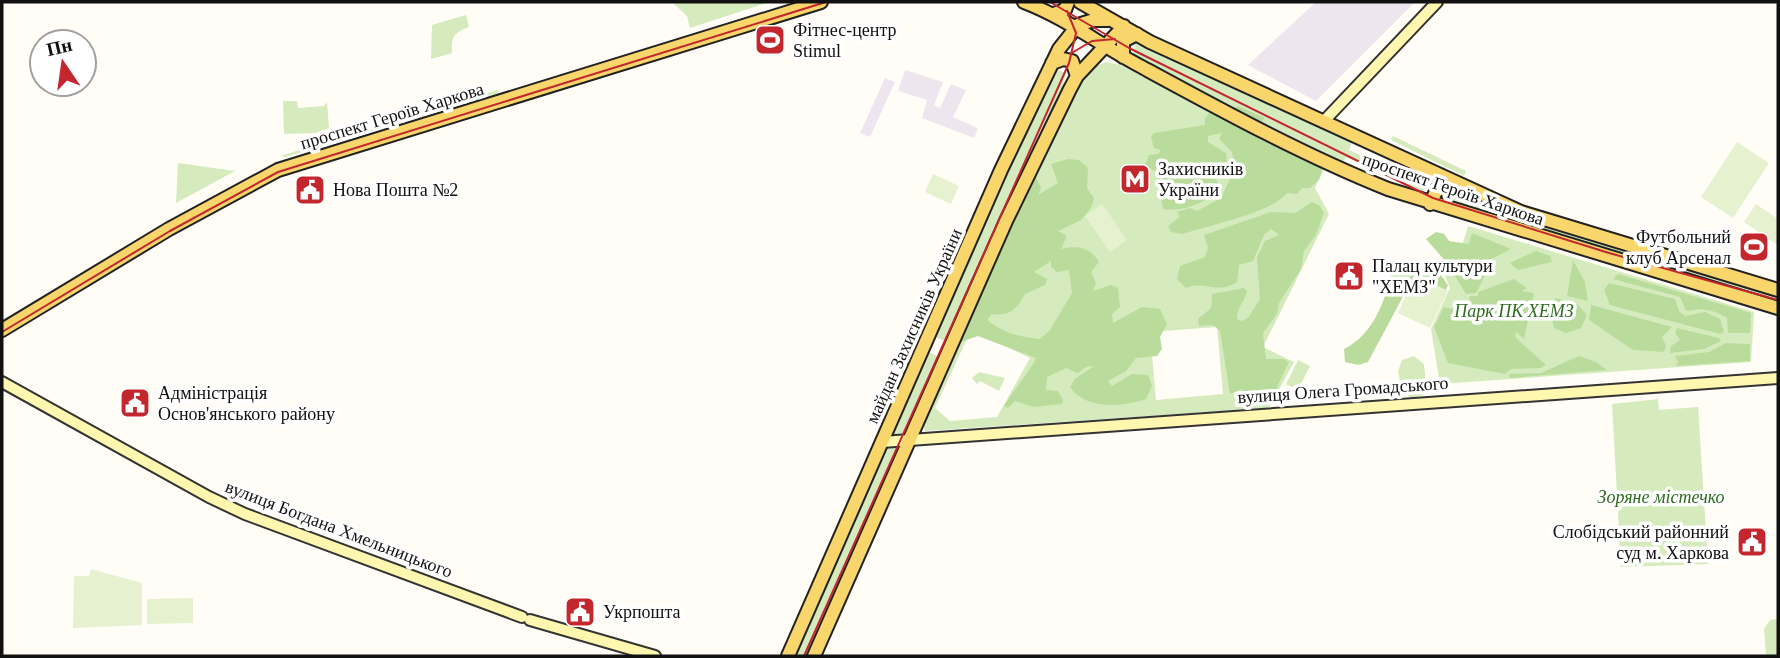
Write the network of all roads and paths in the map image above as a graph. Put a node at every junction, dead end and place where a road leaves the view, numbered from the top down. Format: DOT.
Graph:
graph roads {
  1 [pos="821,2"];
  2 [pos="1024,2"];
  3 [pos="1068,2"];
  4 [pos="1079,2"];
  5 [pos="1437,2"];
  6 [pos="1054,15"];
  7 [pos="1088,21"];
  8 [pos="1118,23"];
  9 [pos="1075,27"];
  10 [pos="1137,34"];
  11 [pos="1088,35"];
  12 [pos="1121,43"];
  13 [pos="1104,46"];
  14 [pos="1059,48"];
  15 [pos="1123,57"];
  16 [pos="1090,61"];
  17 [pos="1052,63"];
  18 [pos="1077,76"];
  19 [pos="1323,122"];
  20 [pos="1443,177"];
  21 [pos="1430,204"];
  22 [pos="1778,290"];
  23 [pos="1778,308"];
  24 [pos="2,330"];
  25 [pos="924,344"];
  26 [pos="946,354"];
  27 [pos="1778,378"];
  28 [pos="2,382"];
  29 [pos="910,439"];
  30 [pos="882,442"];
  31 [pos="655,656"];
  32 [pos="788,656"];
  33 [pos="814,656"];
  1 -- 24 [label="main road, проспект Героїв Харкова"];
  2 -- 6 [label="main road, проспект Героїв Харкова"];
  3 -- 6 [label="main road"];
  4 -- 7 [label="main road"];
  4 -- 8 [label="main road, проспект Героїв Харкова"];
  5 -- 19 [label="main road"];
  6 -- 9 [label="main road, проспект Героїв Харкова"];
  6 -- 14 [label="main road"];
  7 -- 8 [label="main road, майдан Захисників України"];
  7 -- 9 [label="main road, майдан Захисників України"];
  7 -- 11 [label="main road"];
  8 -- 10 [label="main road, проспект Героїв Харкова"];
  8 -- 12 [label="main road"];
  8 -- 13 [label="main road"];
  9 -- 11 [label="main road, проспект Героїв Харкова"];
  9 -- 14 [label="main road, майдан Захисників України"];
  10 -- 12 [label="main road"];
  10 -- 19 [label="main road, проспект Героїв Харкова"];
  11 -- 13 [label="main road, проспект Героїв Харкова"];
  11 -- 16 [label="main road"];
  12 -- 15 [label="main road"];
  13 -- 15 [label="main road, проспект Героїв Харкова"];
  13 -- 16 [label="main road"];
  14 -- 17 [label="main road, майдан Захисників України"];
  15 -- 16 [label="main road"];
  15 -- 21 [label="main road, проспект Героїв Харкова"];
  16 -- 18 [label="main road"];
  17 -- 18 [label="main road"];
  17 -- 25 [label="main road, майдан Захисників України"];
  18 -- 26 [label="main road"];
  19 -- 20 [label="main road, проспект Героїв Харкова"];
  20 -- 21 [label="main road"];
  20 -- 22 [label="main road, проспект Героїв Харкова"];
  21 -- 23 [label="main road, проспект Героїв Харкова"];
  25 -- 26 [label="main road"];
  25 -- 30 [label="main road, майдан Захисників України"];
  26 -- 29 [label="main road"];
  27 -- 29 [label="main road, вулиця Олега Громадського"];
  28 -- 31 [label="main road, вулиця Богдана Хмельницького"];
  29 -- 30 [label="main road, вулиця Олега Громадського"];
  29 -- 33 [label="main road"];
  30 -- 32 [label="main road, майдан Захисників України"];
}
